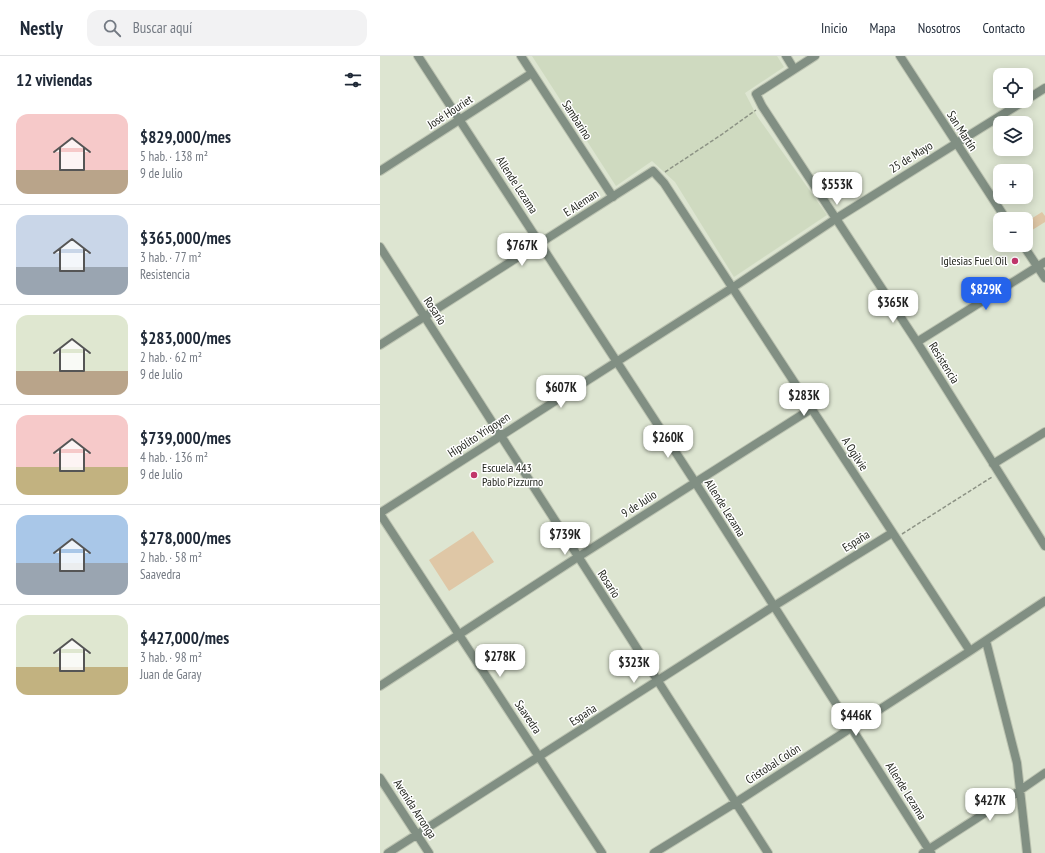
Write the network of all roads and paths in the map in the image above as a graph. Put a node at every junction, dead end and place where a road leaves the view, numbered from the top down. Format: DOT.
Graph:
graph roads {
  1 [pos="418,56"];
  2 [pos="521,56"];
  3 [pos="786,56"];
  4 [pos="815,56"];
  5 [pos="900,56"];
  6 [pos="794,69"];
  7 [pos="532,73"];
  8 [pos="1045,88"];
  9 [pos="1033,95"];
  10 [pos="762,106"];
  11 [pos="1012,108"];
  12 [pos="460,120"];
  13 [pos="955,143"];
  14 [pos="380,171"];
  15 [pos="655,174"];
  16 [pos="613,197"];
  17 [pos="1001,212"];
  18 [pos="837,218"];
  19 [pos="540,243"];
  20 [pos="380,247"];
  21 [pos="1028,252"];
  22 [pos="1045,262"];
  23 [pos="1038,267"];
  24 [pos="1045,278"];
  25 [pos="732,288"];
  26 [pos="425,317"];
  27 [pos="917,342"];
  28 [pos="380,346"];
  29 [pos="616,361"];
  30 [pos="811,409"];
  31 [pos="1045,432"];
  32 [pos="501,436"];
  33 [pos="993,464"];
  34 [pos="999,473"];
  35 [pos="695,482"];
  36 [pos="380,513"];
  37 [pos="894,535"];
  38 [pos="1045,546"];
  39 [pos="578,557"];
  40 [pos="1045,601"];
  41 [pos="774,606"];
  42 [pos="458,634"];
  43 [pos="986,641"];
  44 [pos="970,651"];
  45 [pos="657,681"];
  46 [pos="380,686"];
  47 [pos="852,727"];
  48 [pos="540,756"];
  49 [pos="1045,773"];
  50 [pos="380,778"];
  51 [pos="1020,791"];
  52 [pos="735,803"];
  53 [pos="418,835"];
  54 [pos="665,850"];
  55 [pos="928,852"];
  56 [pos="388,853"];
  57 [pos="429,853"];
  58 [pos="602,853"];
  59 [pos="654,853"];
  60 [pos="768,853"];
  61 [pos="1027,853"];
  1 -- 12 [label="street, Allende Lezama"];
  2 -- 7 [label="street, Sambarino"];
  3 -- 6 [label="street"];
  4 -- 6 [label="street"];
  5 -- 13 [label="street, San Martín"];
  6 -- 10 [label="street, Resistencia"];
  7 -- 12 [label="street, José Houriet"];
  7 -- 16 [label="street, Sambarino"];
  8 -- 9 [label="street, 25 de Mayo"];
  10 -- 15 [label="path"];
  10 -- 18 [label="street, Resistencia"];
  11 -- 13 [label="street, 25 de Mayo"];
  12 -- 14 [label="street, José Houriet"];
  12 -- 19 [label="street, Allende Lezama"];
  13 -- 17 [label="street, San Martín"];
  13 -- 18 [label="street, 25 de Mayo"];
  15 -- 16 [label="street, E Aleman"];
  15 -- 25 [label="street, A Ogilvie"];
  16 -- 19 [label="street, E Aleman"];
  18 -- 25 [label="street, 25 de Mayo"];
  18 -- 27 [label="street, Resistencia"];
  19 -- 26 [label="street, E Aleman"];
  19 -- 29 [label="street, Allende Lezama"];
  20 -- 26 [label="street, Rosario"];
  21 -- 23 [label="street"];
  22 -- 23 [label="street"];
  23 -- 24 [label="street"];
  23 -- 27 [label="street"];
  25 -- 29 [label="street, Hipólito Yrigoyen"];
  25 -- 30 [label="street, A Ogilvie"];
  26 -- 28 [label="street, E Aleman"];
  26 -- 32 [label="street, Rosario"];
  27 -- 33 [label="street, Resistencia"];
  29 -- 32 [label="street, Hipólito Yrigoyen"];
  29 -- 35 [label="street, Allende Lezama"];
  30 -- 35 [label="street, 9 de Julio"];
  30 -- 37 [label="street, A Ogilvie"];
  31 -- 33 [label="street"];
  32 -- 36 [label="street, Hipólito Yrigoyen"];
  32 -- 39 [label="street, Rosario"];
  33 -- 34 [label="street, Resistencia"];
  34 -- 37 [label="path"];
  34 -- 38 [label="street, Resistencia"];
  35 -- 39 [label="street, 9 de Julio"];
  35 -- 41 [label="street, Allende Lezama"];
  36 -- 42 [label="street, Saavedra"];
  37 -- 41 [label="street, España"];
  37 -- 44 [label="street, A Ogilvie"];
  39 -- 42 [label="street, 9 de Julio"];
  39 -- 45 [label="street, Rosario"];
  40 -- 43 [label="street, Cristobal Colón"];
  41 -- 45 [label="street, España"];
  41 -- 47 [label="street, Allende Lezama"];
  42 -- 46 [label="street, 9 de Julio"];
  42 -- 48 [label="street, Saavedra"];
  43 -- 44 [label="street, Cristobal Colón"];
  43 -- 51 [label="street"];
  44 -- 47 [label="street, Cristobal Colón"];
  45 -- 48 [label="street, España"];
  45 -- 52 [label="street, Rosario"];
  47 -- 52 [label="street, Cristobal Colón"];
  47 -- 55 [label="street, Allende Lezama"];
  48 -- 53 [label="street, España"];
  48 -- 58 [label="street, Saavedra"];
  49 -- 51 [label="street"];
  50 -- 53 [label="street, Avenida Arronga"];
  51 -- 55 [label="street"];
  51 -- 61 [label="street"];
  52 -- 54 [label="street, Cristobal Colón"];
  52 -- 60 [label="street, Rosario"];
  53 -- 56 [label="street, España"];
  53 -- 57 [label="street, Avenida Arronga"];
  54 -- 59 [label="street, Cristobal Colón"];
}
